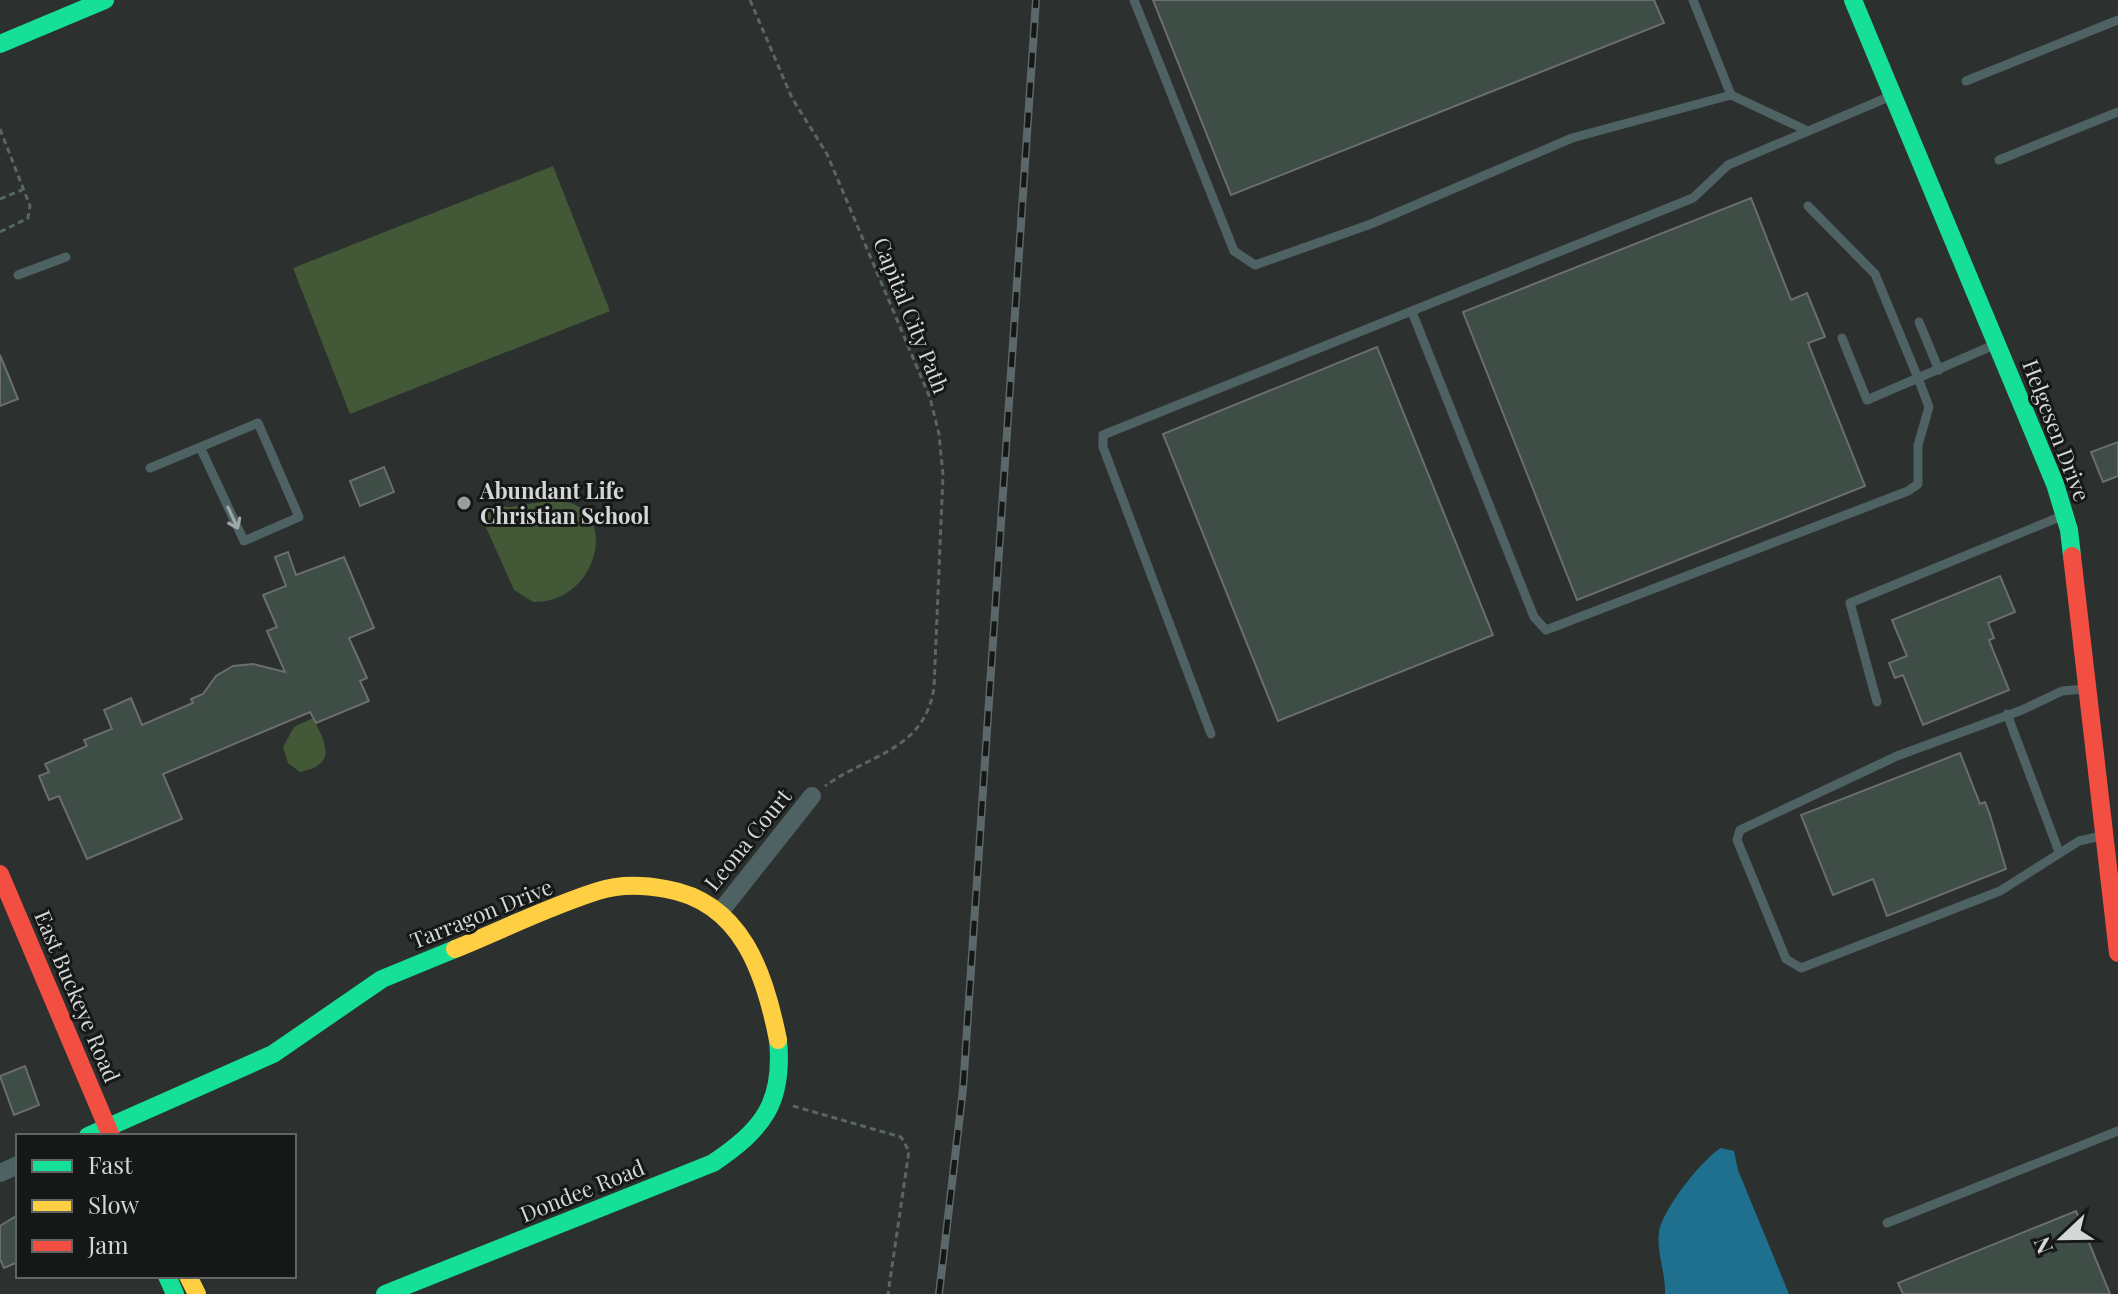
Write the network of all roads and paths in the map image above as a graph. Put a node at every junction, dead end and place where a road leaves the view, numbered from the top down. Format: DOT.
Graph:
graph roads {
  1 [pos="105,0"];
  2 [pos="750,0"];
  3 [pos="1134,0"];
  4 [pos="1693,0"];
  5 [pos="1853,0"];
  6 [pos="2118,20"];
  7 [pos="0,44"];
  8 [pos="1966,81"];
  9 [pos="1731,95"];
  10 [pos="1894,95"];
  11 [pos="2118,112"];
  12 [pos="0,129"];
  13 [pos="1808,131"];
  14 [pos="1999,160"];
  15 [pos="24,189"];
  16 [pos="0,199"];
  17 [pos="1808,206"];
  18 [pos="0,232"];
  19 [pos="66,257"];
  20 [pos="18,275"];
  21 [pos="1412,312"];
  22 [pos="1919,322"];
  23 [pos="1842,338"];
  24 [pos="1997,344"];
  25 [pos="1939,370"];
  26 [pos="1918,378"];
  27 [pos="200,447"];
  28 [pos="150,468"];
  29 [pos="2065,515"];
  30 [pos="2089,689"];
  31 [pos="1877,702"];
  32 [pos="2007,714"];
  33 [pos="1211,734"];
  34 [pos="812,796"];
  35 [pos="2110,806"];
  36 [pos="2106,836"];
  37 [pos="2059,852"];
  38 [pos="0,874"];
  39 [pos="2115,891"];
  40 [pos="720,912"];
  41 [pos="2118,953"];
  42 [pos="774,1101"];
  43 [pos="2118,1131"];
  44 [pos="110,1132"];
  45 [pos="1887,1223"];
  46 [pos="385,1294"];
  47 [pos="888,1294"];
  1 -- 7 [label="street"];
  2 -- 34 [label="path, Capital City Path"];
  3 -- 9 [label="lane"];
  4 -- 9 [label="lane"];
  5 -- 10 [label="street, Helgesen Drive"];
  6 -- 8 [label="lane"];
  9 -- 13 [label="lane"];
  10 -- 13 [label="lane"];
  10 -- 24 [label="street, Helgesen Drive"];
  11 -- 14 [label="lane"];
  12 -- 15 [label="path"];
  13 -- 21 [label="lane"];
  15 -- 16 [label="path"];
  15 -- 18 [label="path"];
  17 -- 26 [label="lane"];
  19 -- 20 [label="lane"];
  21 -- 26 [label="lane"];
  21 -- 33 [label="lane"];
  22 -- 25 [label="lane"];
  23 -- 26 [label="lane"];
  24 -- 25 [label="lane"];
  24 -- 29 [label="street, Helgesen Drive"];
  25 -- 26 [label="lane"];
  27 -- 27 [label="lane, one-way"];
  27 -- 28 [label="lane"];
  29 -- 30 [label="street, Helgesen Drive"];
  29 -- 31 [label="lane"];
  30 -- 32 [label="lane"];
  30 -- 35 [label="street, Helgesen Drive"];
  32 -- 37 [label="lane"];
  32 -- 37 [label="lane"];
  34 -- 40 [label="street, Leona Court"];
  35 -- 36 [label="street, Helgesen Drive"];
  36 -- 37 [label="lane"];
  36 -- 39 [label="street, Helgesen Drive"];
  38 -- 44 [label="street, East Buckeye Road"];
  39 -- 41 [label="street, Helgesen Drive"];
  40 -- 42 [label="street, Tarragon Drive"];
  40 -- 44 [label="street, Tarragon Drive"];
  42 -- 46 [label="street, Dondee Road"];
  42 -- 47 [label="path"];
  43 -- 45 [label="lane"];
}
